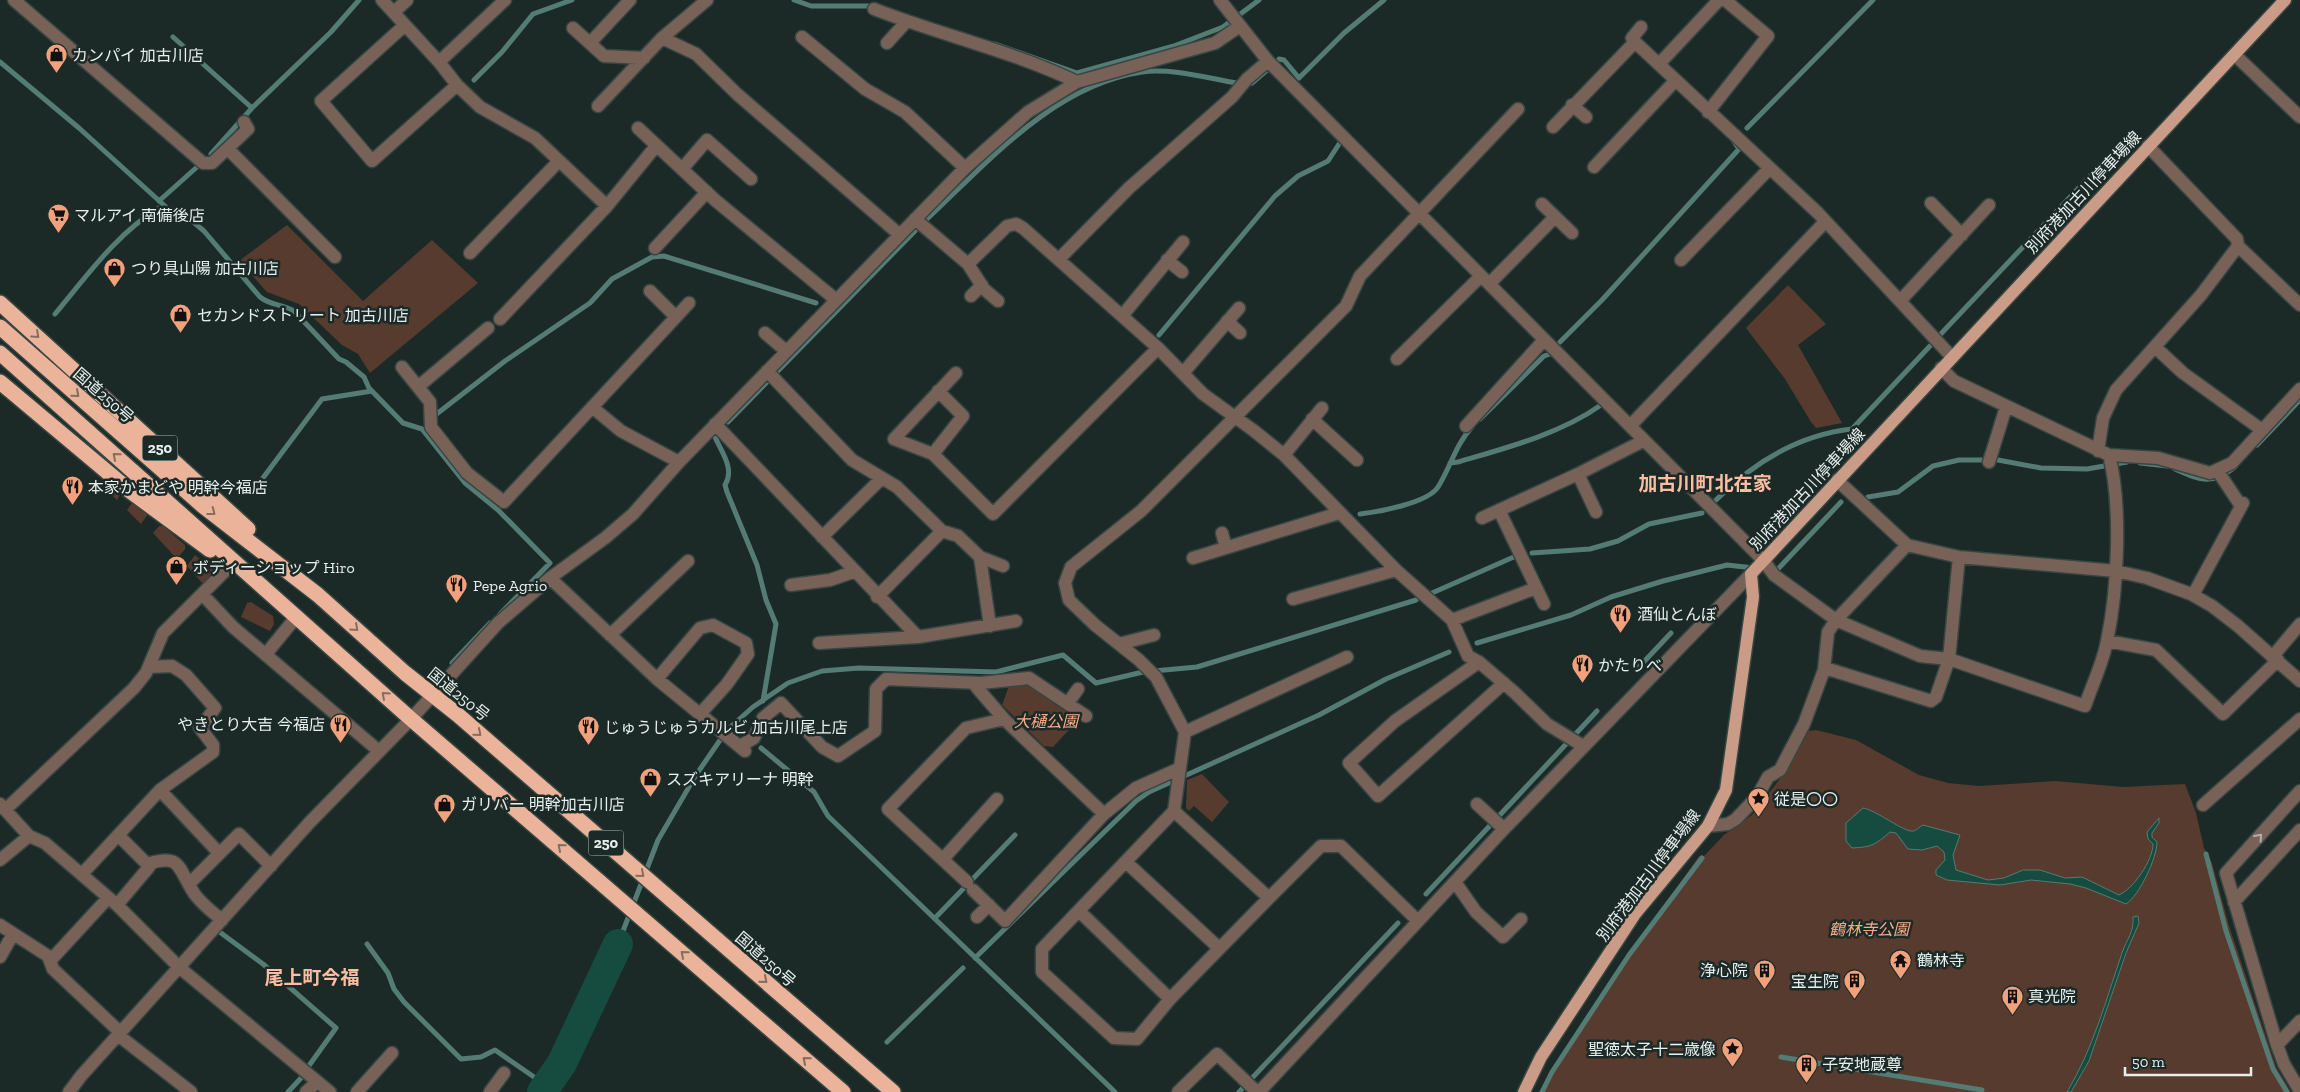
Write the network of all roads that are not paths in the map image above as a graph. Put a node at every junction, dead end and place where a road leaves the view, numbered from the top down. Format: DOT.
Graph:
graph roads {
  1 [pos="14,0"];
  2 [pos="382,0"];
  3 [pos="407,0"];
  4 [pos="630,0"];
  5 [pos="707,0"];
  6 [pos="1220,0"];
  7 [pos="1719,0"];
  8 [pos="1725,0"];
  9 [pos="2285,0"];
  10 [pos="498,2"];
  11 [pos="874,9"];
  12 [pos="394,12"];
  13 [pos="907,22"];
  14 [pos="405,25"];
  15 [pos="1240,26"];
  16 [pos="1641,27"];
  17 [pos="573,28"];
  18 [pos="802,37"];
  19 [pos="662,38"];
  20 [pos="887,42"];
  21 [pos="1635,42"];
  22 [pos="590,43"];
  23 [pos="2236,55"];
  24 [pos="644,58"];
  25 [pos="1268,60"];
  26 [pos="439,62"];
  27 [pos="1659,64"];
  28 [pos="1676,81"];
  29 [pos="1077,82"];
  30 [pos="457,85"];
  31 [pos="1572,105"];
  32 [pos="598,106"];
  33 [pos="1518,109"];
  34 [pos="1708,112"];
  35 [pos="1586,117"];
  36 [pos="2300,117"];
  37 [pos="244,122"];
  38 [pos="1553,127"];
  39 [pos="638,128"];
  40 [pos="656,146"];
  41 [pos="2148,146"];
  42 [pos="228,150"];
  43 [pos="559,161"];
  44 [pos="1594,167"];
  45 [pos="965,168"];
  46 [pos="682,170"];
  47 [pos="1769,170"];
  48 [pos="751,179"];
  49 [pos="707,192"];
  50 [pos="1931,203"];
  51 [pos="1542,204"];
  52 [pos="1989,205"];
  53 [pos="607,206"];
  54 [pos="1421,214"];
  55 [pos="1555,217"];
  56 [pos="915,219"];
  57 [pos="1826,222"];
  58 [pos="1572,234"];
  59 [pos="1962,235"];
  60 [pos="900,236"];
  61 [pos="1182,242"];
  62 [pos="2238,246"];
  63 [pos="655,248"];
  64 [pos="470,253"];
  65 [pos="335,257"];
  66 [pos="1059,259"];
  67 [pos="1167,260"];
  68 [pos="1681,260"];
  69 [pos="968,264"];
  70 [pos="1182,272"];
  71 [pos="1485,280"];
  72 [pos="982,285"];
  73 [pos="650,290"];
  74 [pos="971,296"];
  75 [pos="835,300"];
  76 [pos="998,301"];
  77 [pos="1900,301"];
  78 [pos="0,302"];
  79 [pos="689,303"];
  80 [pos="2300,304"];
  81 [pos="1239,308"];
  82 [pos="1122,316"];
  83 [pos="676,317"];
  84 [pos="500,319"];
  85 [pos="1228,321"];
  86 [pos="0,327"];
  87 [pos="488,328"];
  88 [pos="1240,333"];
  89 [pos="765,334"];
  90 [pos="1544,340"];
  91 [pos="2154,347"];
  92 [pos="1158,348"];
  93 [pos="786,351"];
  94 [pos="0,353"];
  95 [pos="1951,356"];
  96 [pos="1397,359"];
  97 [pos="402,367"];
  98 [pos="1941,368"];
  99 [pos="767,371"];
  100 [pos="956,372"];
  101 [pos="1183,373"];
  102 [pos="0,382"];
  103 [pos="419,386"];
  104 [pos="2300,389"];
  105 [pos="938,391"];
  106 [pos="592,407"];
  107 [pos="2006,407"];
  108 [pos="1322,408"];
  109 [pos="1235,418"];
  110 [pos="1312,418"];
  111 [pos="715,424"];
  112 [pos="1466,426"];
  113 [pos="1630,426"];
  114 [pos="2262,430"];
  115 [pos="1644,441"];
  116 [pos="2103,453"];
  117 [pos="933,454"];
  118 [pos="1284,455"];
  119 [pos="1357,460"];
  120 [pos="679,462"];
  121 [pos="1989,462"];
  122 [pos="2217,470"];
  123 [pos="1578,474"];
  124 [pos="882,478"];
  125 [pos="1837,480"];
  126 [pos="1499,510"];
  127 [pos="1596,512"];
  128 [pos="1339,514"];
  129 [pos="1482,518"];
  130 [pos="942,531"];
  131 [pos="1222,533"];
  132 [pos="822,537"];
  133 [pos="1906,545"];
  134 [pos="1226,548"];
  135 [pos="980,557"];
  136 [pos="1959,557"];
  137 [pos="1193,558"];
  138 [pos="1763,560"];
  139 [pos="688,561"];
  140 [pos="230,566"];
  141 [pos="1003,566"];
  142 [pos="1396,570"];
  143 [pos="2116,571"];
  144 [pos="853,572"];
  145 [pos="1751,574"];
  146 [pos="550,578"];
  147 [pos="791,585"];
  148 [pos="1536,588"];
  149 [pos="202,594"];
  150 [pos="318,595"];
  151 [pos="2193,595"];
  152 [pos="878,597"];
  153 [pos="1293,599"];
  154 [pos="1544,604"];
  155 [pos="297,616"];
  156 [pos="1452,620"];
  157 [pos="1836,620"];
  158 [pos="1016,621"];
  159 [pos="2300,624"];
  160 [pos="990,626"];
  161 [pos="610,635"];
  162 [pos="1154,635"];
  163 [pos="918,637"];
  164 [pos="2107,641"];
  165 [pos="819,643"];
  166 [pos="1120,644"];
  167 [pos="266,654"];
  168 [pos="1347,657"];
  169 [pos="2275,658"];
  170 [pos="1949,659"];
  171 [pos="1479,662"];
  172 [pos="149,667"];
  173 [pos="1824,668"];
  174 [pos="657,679"];
  175 [pos="2300,681"];
  176 [pos="973,682"];
  177 [pos="1504,683"];
  178 [pos="1078,689"];
  179 [pos="433,695"];
  180 [pos="1068,703"];
  181 [pos="700,714"];
  182 [pos="1086,716"];
  183 [pos="411,719"];
  184 [pos="1004,719"];
  185 [pos="2300,719"];
  186 [pos="1185,732"];
  187 [pos="1575,741"];
  188 [pos="379,751"];
  189 [pos="1178,775"];
  190 [pos="160,790"];
  191 [pos="2300,791"];
  192 [pos="997,799"];
  193 [pos="1477,804"];
  194 [pos="2204,805"];
  195 [pos="3,807"];
  196 [pos="1174,811"];
  197 [pos="1104,814"];
  198 [pos="1498,823"];
  199 [pos="1708,826"];
  200 [pos="2300,830"];
  201 [pos="118,835"];
  202 [pos="29,836"];
  203 [pos="219,853"];
  204 [pos="943,859"];
  205 [pos="0,860"];
  206 [pos="1127,862"];
  207 [pos="147,864"];
  208 [pos="271,866"];
  209 [pos="82,874"];
  210 [pos="1455,882"];
  211 [pos="190,883"];
  212 [pos="1269,898"];
  213 [pos="112,902"];
  214 [pos="2234,902"];
  215 [pos="989,906"];
  216 [pos="1080,912"];
  217 [pos="977,917"];
  218 [pos="1521,919"];
  219 [pos="222,920"];
  220 [pos="1418,921"];
  221 [pos="0,925"];
  222 [pos="13,934"];
  223 [pos="1219,948"];
  224 [pos="0,958"];
  225 [pos="50,961"];
  226 [pos="180,968"];
  227 [pos="1170,999"];
  228 [pos="2300,1021"];
  229 [pos="119,1034"];
  230 [pos="2277,1045"];
  231 [pos="392,1053"];
  232 [pos="504,1073"];
  233 [pos="317,1082"];
  234 [pos="1252,1087"];
  235 [pos="2300,1091"];
  236 [pos="69,1092"];
  237 [pos="192,1092"];
  238 [pos="306,1092"];
  239 [pos="330,1092"];
  240 [pos="357,1092"];
  241 [pos="490,1092"];
  242 [pos="843,1092"];
  243 [pos="893,1092"];
  244 [pos="1178,1092"];
  245 [pos="1524,1092"];
  1 -- 42 [label="street"];
  2 -- 12 [label="street"];
  3 -- 12 [label="street"];
  4 -- 22 [label="street"];
  5 -- 19 [label="street"];
  6 -- 15 [label="street"];
  7 -- 27 [label="street"];
  8 -- 34 [label="street"];
  9 -- 23 [label="main road, 別府港加古川停車場線"];
  10 -- 26 [label="street"];
  11 -- 13 [label="street"];
  12 -- 14 [label="street"];
  13 -- 20 [label="street"];
  13 -- 29 [label="street"];
  14 -- 26 [label="street"];
  14 -- 30 [label="street"];
  15 -- 25 [label="street"];
  15 -- 29 [label="street"];
  16 -- 21 [label="street"];
  17 -- 22 [label="street"];
  18 -- 45 [label="street"];
  19 -- 24 [label="street"];
  19 -- 60 [label="street"];
  21 -- 27 [label="street"];
  21 -- 31 [label="street"];
  22 -- 24 [label="street"];
  23 -- 36 [label="street"];
  23 -- 41 [label="main road, 別府港加古川停車場線"];
  24 -- 32 [label="street"];
  25 -- 54 [label="street"];
  25 -- 66 [label="street"];
  26 -- 30 [label="street"];
  27 -- 28 [label="street"];
  28 -- 34 [label="street"];
  28 -- 44 [label="street"];
  29 -- 45 [label="street"];
  30 -- 43 [label="street"];
  31 -- 35 [label="street"];
  31 -- 38 [label="street"];
  33 -- 54 [label="street"];
  34 -- 47 [label="street"];
  37 -- 42 [label="street"];
  39 -- 40 [label="street"];
  40 -- 46 [label="street"];
  40 -- 53 [label="street"];
  41 -- 62 [label="street"];
  41 -- 95 [label="main road, 別府港加古川停車場線"];
  42 -- 65 [label="street"];
  43 -- 53 [label="street"];
  43 -- 64 [label="street"];
  45 -- 56 [label="street"];
  46 -- 48 [label="street"];
  46 -- 49 [label="street"];
  47 -- 57 [label="street"];
  47 -- 68 [label="street"];
  49 -- 63 [label="street"];
  49 -- 75 [label="street"];
  50 -- 59 [label="street"];
  51 -- 55 [label="street"];
  52 -- 59 [label="street"];
  53 -- 84 [label="street"];
  54 -- 71 [label="street"];
  54 -- 109 [label="street"];
  55 -- 58 [label="street"];
  55 -- 71 [label="street"];
  56 -- 60 [label="street"];
  56 -- 69 [label="street"];
  57 -- 77 [label="street"];
  57 -- 113 [label="street"];
  59 -- 77 [label="street"];
  60 -- 75 [label="street"];
  61 -- 67 [label="street"];
  62 -- 80 [label="street"];
  62 -- 91 [label="street"];
  66 -- 69 [label="street"];
  66 -- 82 [label="street"];
  67 -- 70 [label="street"];
  67 -- 82 [label="street"];
  69 -- 72 [label="street"];
  71 -- 90 [label="street"];
  71 -- 96 [label="street"];
  72 -- 74 [label="street"];
  72 -- 76 [label="street"];
  73 -- 83 [label="street"];
  75 -- 93 [label="street"];
  77 -- 95 [label="street"];
  78 -- 150 [label="highway, 250, one-way"];
  79 -- 83 [label="street"];
  81 -- 85 [label="street"];
  82 -- 92 [label="street"];
  83 -- 106 [label="street"];
  85 -- 88 [label="street"];
  85 -- 101 [label="street"];
  86 -- 150 [label="highway, 国道250号 / 250, one-way"];
  87 -- 103 [label="street"];
  89 -- 93 [label="street"];
  90 -- 112 [label="street"];
  90 -- 113 [label="street"];
  91 -- 114 [label="street"];
  91 -- 116 [label="street"];
  92 -- 101 [label="street"];
  92 -- 117 [label="street"];
  93 -- 99 [label="street"];
  155 -- 94 [label="highway, 250, one-way"];
  95 -- 98 [label="main road, 別府港加古川停車場線"];
  97 -- 103 [label="street"];
  98 -- 107 [label="street"];
  98 -- 125 [label="main road, 別府港加古川停車場線"];
  99 -- 111 [label="street"];
  99 -- 124 [label="street"];
  100 -- 105 [label="street"];
  101 -- 109 [label="street"];
  102 -- 140 [label="highway, 250"];
  103 -- 106 [label="street"];
  104 -- 114 [label="street"];
  105 -- 117 [label="street"];
  105 -- 117 [label="street"];
  106 -- 120 [label="street"];
  107 -- 116 [label="street"];
  107 -- 121 [label="street"];
  108 -- 110 [label="street"];
  109 -- 118 [label="street"];
  109 -- 166 [label="street"];
  110 -- 118 [label="street"];
  110 -- 119 [label="street"];
  111 -- 120 [label="street"];
  111 -- 132 [label="street"];
  113 -- 115 [label="street"];
  114 -- 122 [label="street"];
  115 -- 123 [label="street"];
  115 -- 138 [label="street"];
  116 -- 122 [label="street"];
  116 -- 143 [label="street"];
  118 -- 128 [label="street"];
  120 -- 146 [label="street"];
  122 -- 151 [label="street"];
  123 -- 126 [label="street"];
  123 -- 127 [label="street"];
  124 -- 130 [label="street"];
  124 -- 132 [label="street"];
  125 -- 133 [label="street"];
  125 -- 138 [label="main road, 別府港加古川停車場線"];
  126 -- 129 [label="street"];
  126 -- 148 [label="street"];
  128 -- 134 [label="street"];
  128 -- 142 [label="street"];
  130 -- 135 [label="street"];
  130 -- 152 [label="street"];
  131 -- 134 [label="street"];
  132 -- 144 [label="street"];
  133 -- 136 [label="street"];
  133 -- 157 [label="street"];
  134 -- 137 [label="street"];
  135 -- 141 [label="street"];
  135 -- 160 [label="street"];
  136 -- 143 [label="street"];
  136 -- 170 [label="street"];
  138 -- 145 [label="main road, 別府港加古川停車場線"];
  138 -- 157 [label="street"];
  139 -- 161 [label="street"];
  140 -- 149 [label="street"];
  140 -- 155 [label="highway, 250"];
  142 -- 153 [label="street"];
  142 -- 156 [label="street"];
  143 -- 151 [label="street"];
  143 -- 164 [label="street"];
  144 -- 147 [label="street"];
  144 -- 152 [label="street"];
  145 -- 187 [label="street"];
  145 -- 199 [label="main road, 別府港加古川停車場線"];
  146 -- 161 [label="street"];
  146 -- 179 [label="street"];
  148 -- 154 [label="street"];
  148 -- 156 [label="street"];
  149 -- 167 [label="street"];
  149 -- 172 [label="street"];
  150 -- 179 [label="highway, 国道250号 / 250, one-way"];
  151 -- 169 [label="street"];
  152 -- 163 [label="street"];
  155 -- 167 [label="street"];
  183 -- 155 [label="highway, 250, one-way"];
  156 -- 171 [label="street"];
  157 -- 170 [label="street"];
  157 -- 173 [label="street"];
  158 -- 160 [label="street"];
  159 -- 169 [label="street"];
  160 -- 163 [label="street"];
  161 -- 174 [label="street"];
  162 -- 166 [label="street"];
  163 -- 165 [label="street"];
  164 -- 169 [label="street"];
  164 -- 170 [label="street"];
  166 -- 186 [label="street"];
  167 -- 188 [label="street"];
  168 -- 186 [label="street"];
  169 -- 175 [label="street"];
  170 -- 173 [label="street"];
  171 -- 177 [label="street"];
  171 -- 177 [label="street"];
  172 -- 190 [label="street"];
  172 -- 195 [label="street"];
  173 -- 199 [label="street"];
  174 -- 181 [label="street"];
  174 -- 181 [label="street"];
  176 -- 180 [label="street"];
  176 -- 181 [label="street"];
  176 -- 184 [label="street"];
  177 -- 187 [label="street"];
  178 -- 180 [label="street"];
  179 -- 183 [label="street"];
  179 -- 243 [label="highway, 国道250号 / 250, one-way"];
  180 -- 182 [label="street"];
  183 -- 188 [label="street"];
  242 -- 183 [label="highway, 250, one-way"];
  184 -- 197 [label="street"];
  184 -- 204 [label="street"];
  185 -- 194 [label="street"];
  186 -- 189 [label="street"];
  187 -- 198 [label="street"];
  188 -- 208 [label="street"];
  189 -- 196 [label="street"];
  189 -- 197 [label="street"];
  190 -- 201 [label="street"];
  190 -- 203 [label="street"];
  214 -- 191 [label="street, one-way"];
  192 -- 204 [label="street"];
  193 -- 198 [label="street"];
  195 -- 202 [label="street"];
  196 -- 206 [label="street"];
  196 -- 212 [label="street"];
  197 -- 215 [label="street"];
  198 -- 210 [label="street"];
  199 -- 245 [label="main road, 別府港加古川停車場線"];
  200 -- 214 [label="street"];
  201 -- 207 [label="street"];
  201 -- 209 [label="street"];
  202 -- 205 [label="street"];
  202 -- 209 [label="street"];
  203 -- 208 [label="street"];
  203 -- 211 [label="street"];
  204 -- 215 [label="street"];
  206 -- 216 [label="street"];
  206 -- 223 [label="street"];
  207 -- 211 [label="street"];
  207 -- 213 [label="street"];
  208 -- 219 [label="street"];
  209 -- 213 [label="street"];
  210 -- 218 [label="street"];
  210 -- 220 [label="street"];
  211 -- 219 [label="street"];
  212 -- 220 [label="street"];
  212 -- 223 [label="street"];
  213 -- 225 [label="street"];
  213 -- 226 [label="street"];
  214 -- 230 [label="street"];
  215 -- 217 [label="street"];
  216 -- 227 [label="street"];
  216 -- 227 [label="street"];
  219 -- 226 [label="street"];
  220 -- 234 [label="street"];
  221 -- 222 [label="street"];
  222 -- 224 [label="street"];
  222 -- 225 [label="street"];
  223 -- 227 [label="street"];
  225 -- 229 [label="street"];
  226 -- 229 [label="street"];
  226 -- 233 [label="street"];
  228 -- 230 [label="street"];
  229 -- 236 [label="street"];
  229 -- 237 [label="street"];
  230 -- 235 [label="street"];
  231 -- 240 [label="street"];
  232 -- 241 [label="street"];
  233 -- 238 [label="street"];
  233 -- 239 [label="street"];
  234 -- 244 [label="street"];
}
